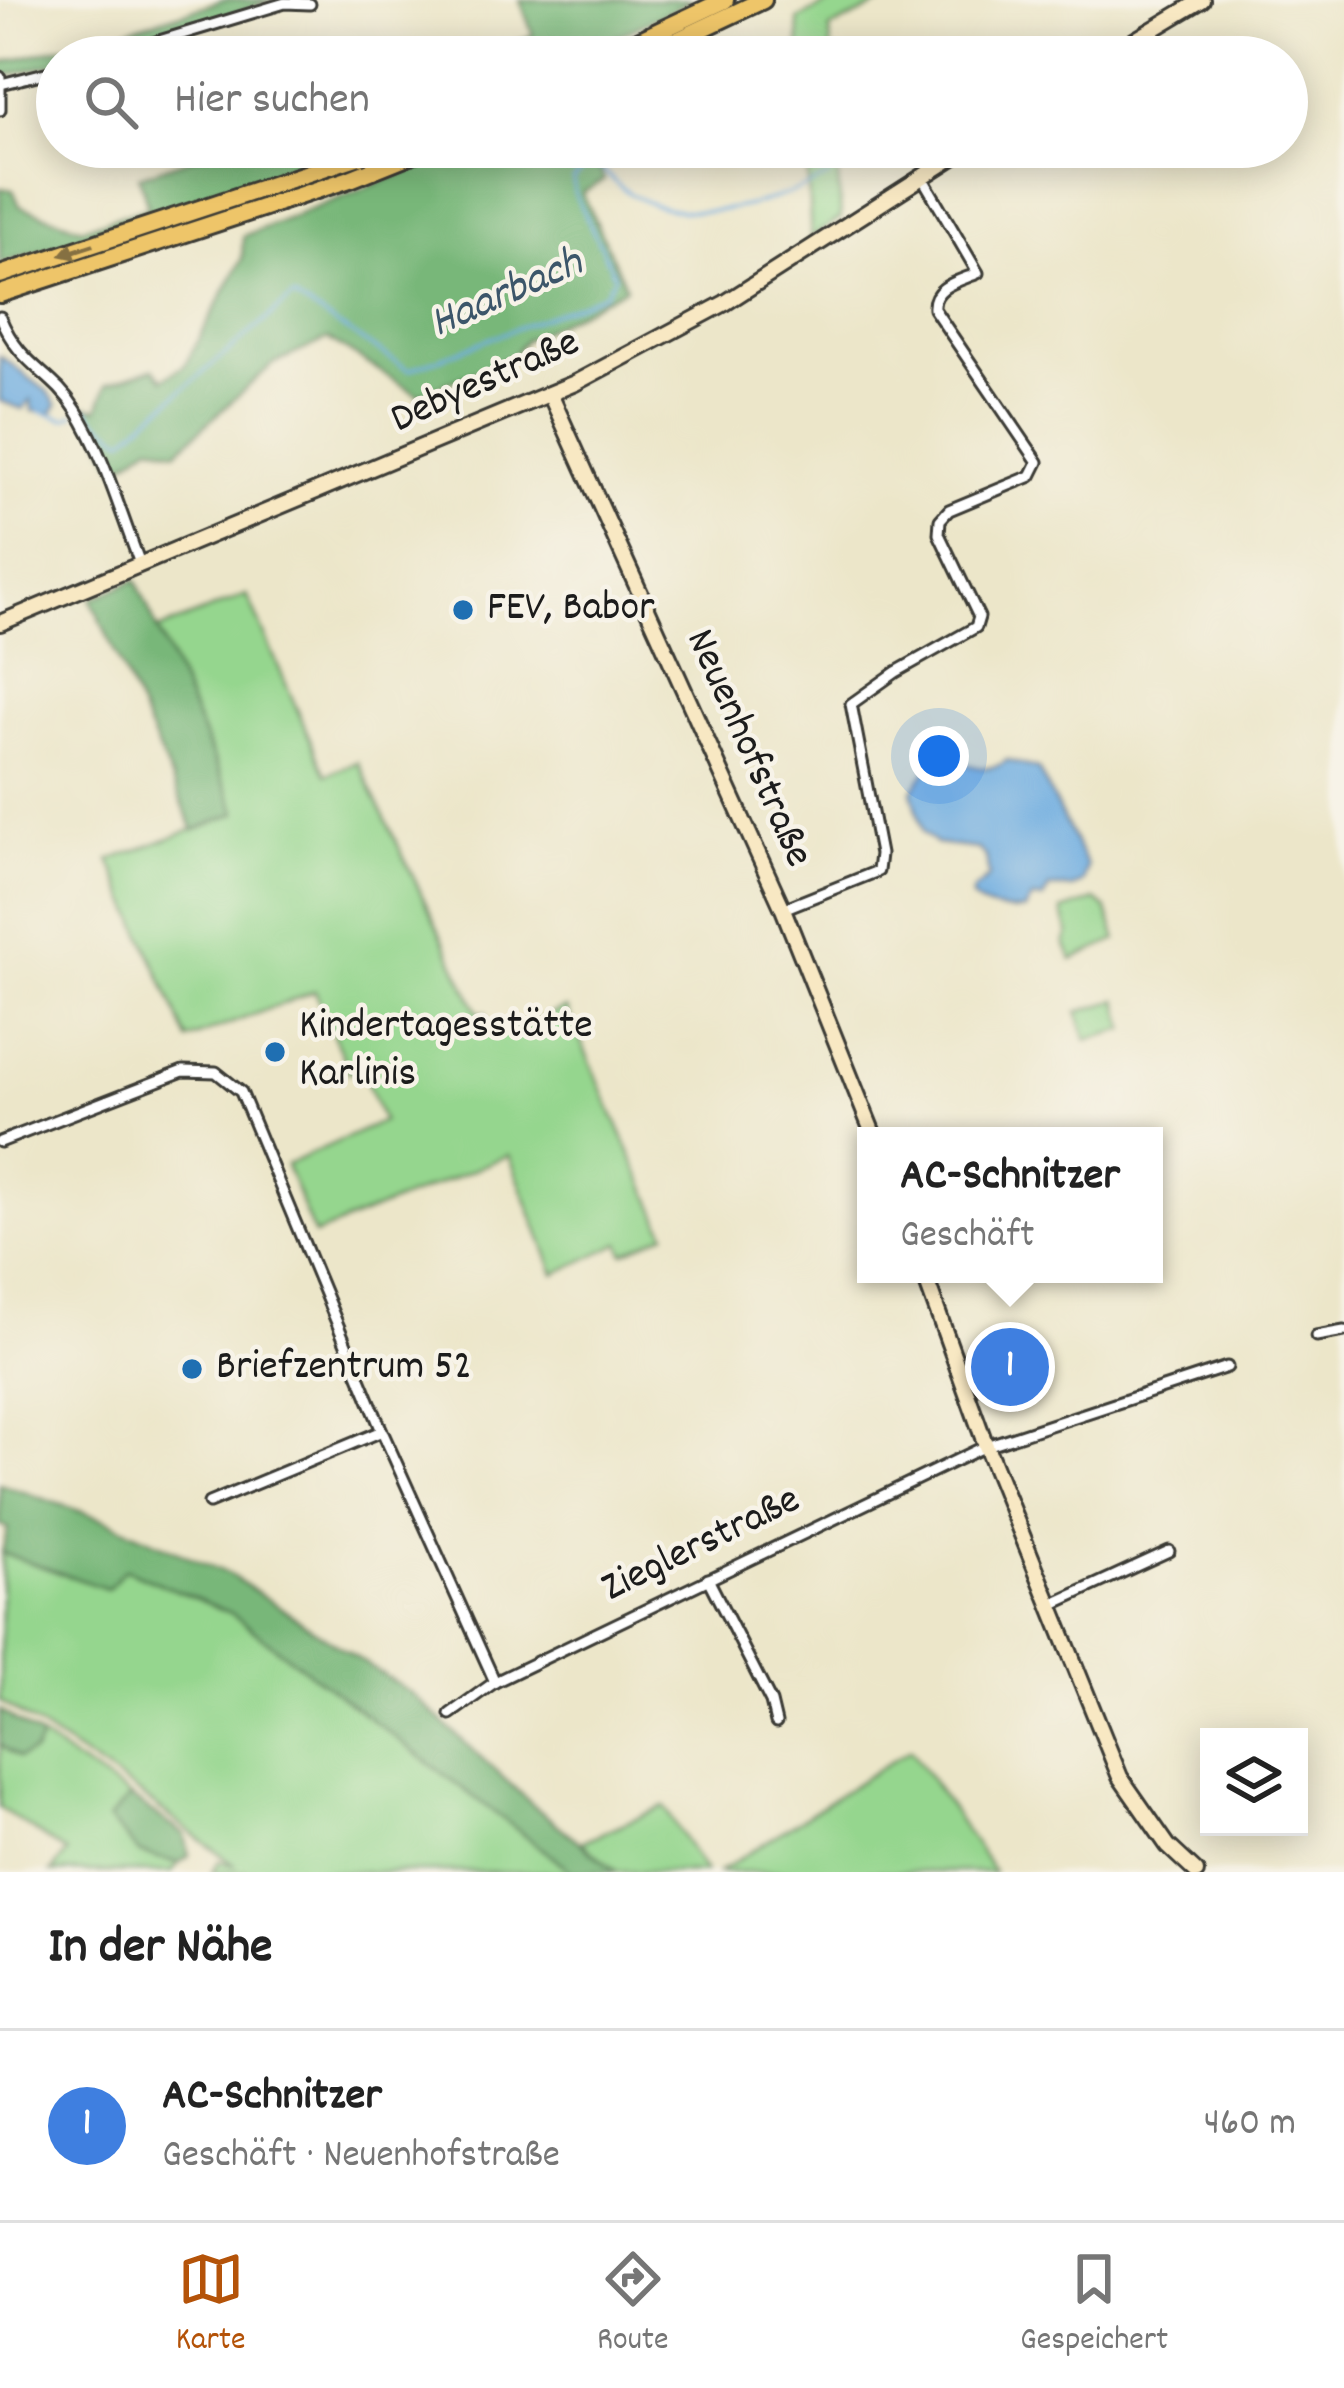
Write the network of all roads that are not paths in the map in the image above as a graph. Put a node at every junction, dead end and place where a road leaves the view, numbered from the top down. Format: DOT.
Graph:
graph roads {
  1 [pos="725,0"];
  2 [pos="764,0"];
  3 [pos="1202,0"];
  4 [pos="310,4"];
  5 [pos="176,36"];
  6 [pos="649,36"];
  7 [pos="686,36"];
  8 [pos="1143,36"];
  9 [pos="36,74"];
  10 [pos="0,80"];
  11 [pos="0,110"];
  12 [pos="328,168"];
  13 [pos="378,168"];
  14 [pos="936,168"];
  15 [pos="922,177"];
  16 [pos="5,283"];
  17 [pos="0,317"];
  18 [pos="550,394"];
  19 [pos="141,566"];
  20 [pos="0,623"];
  21 [pos="783,909"];
  22 [pos="870,1127"];
  23 [pos="0,1142"];
  24 [pos="927,1283"];
  25 [pos="1344,1331"];
  26 [pos="1316,1336"];
  27 [pos="1227,1366"];
  28 [pos="382,1431"];
  29 [pos="986,1446"];
  30 [pos="208,1503"];
  31 [pos="1169,1551"];
  32 [pos="708,1579"];
  33 [pos="1051,1605"];
  34 [pos="495,1682"];
  35 [pos="450,1714"];
  36 [pos="776,1723"];
  37 [pos="1196,1872"];
  1 -- 6 [label="highway"];
  2 -- 7 [label="highway"];
  3 -- 8 [label="street"];
  4 -- 5 [label="street"];
  9 -- 10 [label="street"];
  10 -- 11 [label="street"];
  12 -- 16 [label="highway, one-way"];
  13 -- 16 [label="highway"];
  14 -- 15 [label="street, Debyestraße"];
  15 -- 18 [label="street, Debyestraße"];
  15 -- 21 [label="street"];
  17 -- 19 [label="street"];
  18 -- 19 [label="street, Debyestraße"];
  18 -- 21 [label="street, Neuenhofstraße"];
  19 -- 20 [label="street, Debyestraße"];
  21 -- 22 [label="street, Neuenhofstraße"];
  23 -- 28 [label="street"];
  24 -- 29 [label="street"];
  25 -- 26 [label="street"];
  27 -- 29 [label="street, Zieglerstraße"];
  28 -- 30 [label="street"];
  28 -- 34 [label="street"];
  29 -- 32 [label="street, Zieglerstraße"];
  29 -- 33 [label="street"];
  31 -- 33 [label="street"];
  32 -- 34 [label="street, Zieglerstraße"];
  32 -- 36 [label="street"];
  33 -- 37 [label="street"];
  34 -- 35 [label="street, Zieglerstraße"];
}
